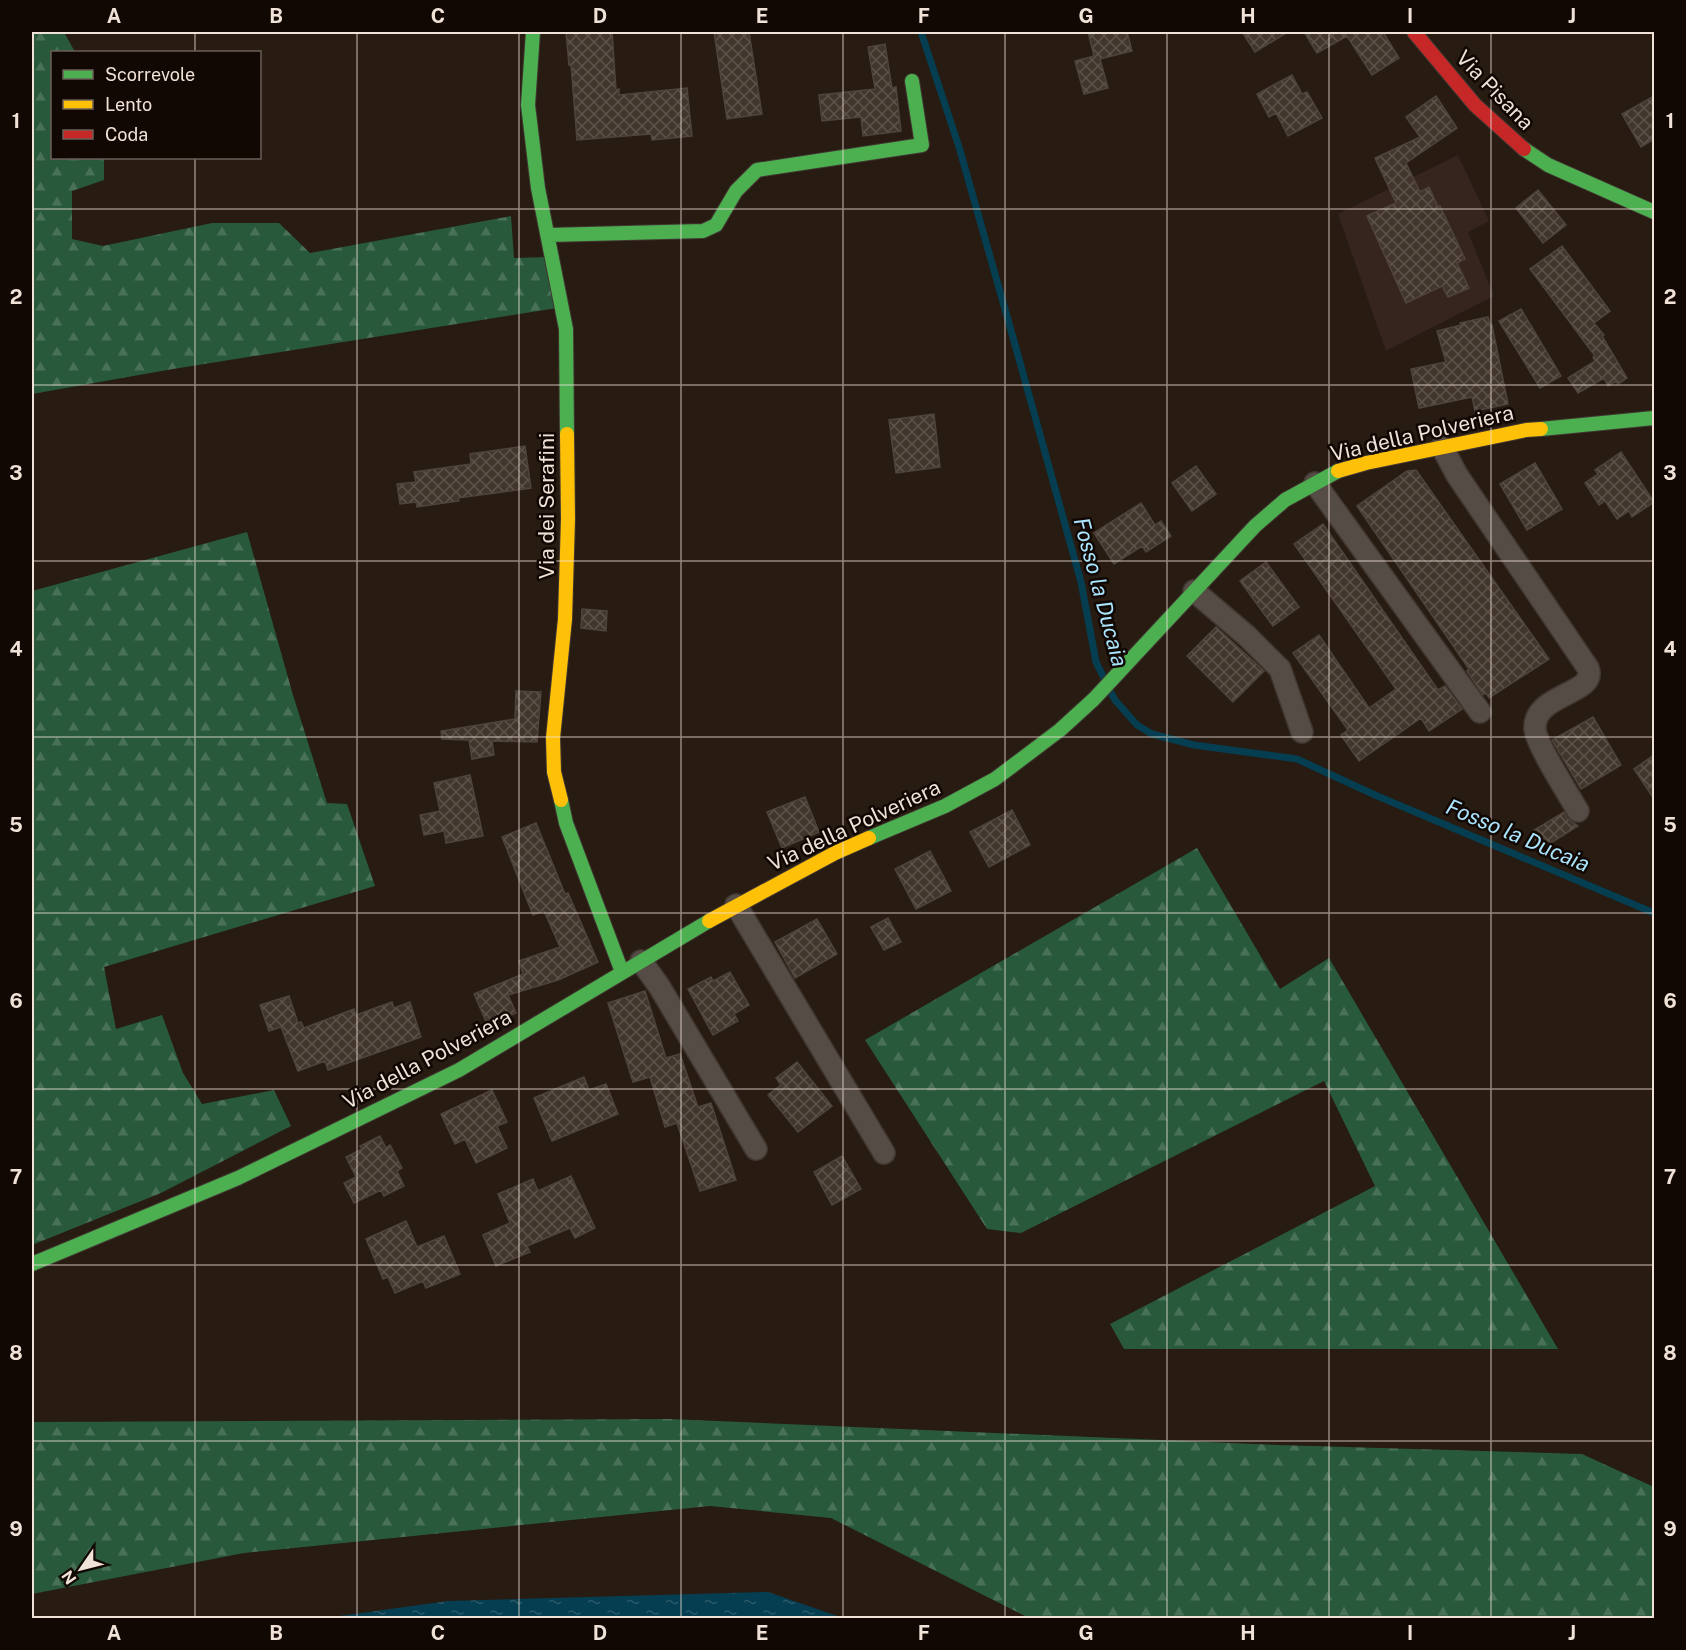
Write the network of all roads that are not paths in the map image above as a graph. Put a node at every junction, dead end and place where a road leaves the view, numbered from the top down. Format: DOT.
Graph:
graph roads {
  1 [pos="532,32"];
  2 [pos="1414,32"];
  3 [pos="912,81"];
  4 [pos="1654,212"];
  5 [pos="549,235"];
  6 [pos="1654,418"];
  7 [pos="1442,447"];
  8 [pos="1315,483"];
  9 [pos="1194,591"];
  10 [pos="1480,712"];
  11 [pos="1302,732"];
  12 [pos="1578,812"];
  13 [pos="736,904"];
  14 [pos="641,961"];
  15 [pos="622,972"];
  16 [pos="756,1149"];
  17 [pos="884,1153"];
  18 [pos="32,1264"];
  1 -- 5 [label="street, Via dei Serafini"];
  2 -- 4 [label="street, Via Pisana"];
  3 -- 5 [label="street"];
  5 -- 15 [label="street, Via dei Serafini"];
  6 -- 7 [label="street, Via della Polveriera"];
  7 -- 8 [label="street, Via della Polveriera"];
  7 -- 12 [label="street"];
  8 -- 9 [label="street, Via della Polveriera"];
  8 -- 10 [label="street"];
  9 -- 11 [label="street"];
  9 -- 13 [label="street, Via della Polveriera"];
  13 -- 14 [label="street, Via della Polveriera"];
  13 -- 17 [label="street"];
  14 -- 15 [label="street, Via della Polveriera"];
  14 -- 16 [label="street"];
  15 -- 18 [label="street, Via della Polveriera"];
}
